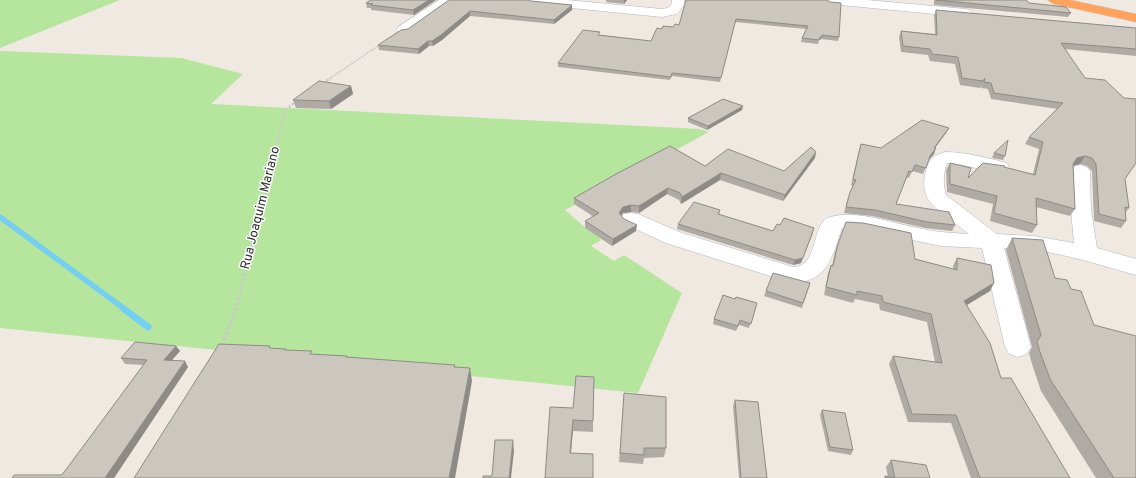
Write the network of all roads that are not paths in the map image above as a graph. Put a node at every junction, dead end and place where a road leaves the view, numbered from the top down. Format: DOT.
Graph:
graph roads {
  1 [pos="448,0"];
  2 [pos="531,0"];
  3 [pos="678,0"];
  4 [pos="830,0"];
  5 [pos="1054,0"];
  6 [pos="1100,0"];
  7 [pos="1136,7"];
  8 [pos="974,13"];
  9 [pos="1136,18"];
  10 [pos="1121,27"];
  11 [pos="1136,29"];
  12 [pos="403,30"];
  13 [pos="1000,167"];
  14 [pos="1080,171"];
  15 [pos="631,219"];
  16 [pos="991,240"];
  17 [pos="1087,254"];
  18 [pos="1136,266"];
  19 [pos="1018,347"];
  1 -- 12 [label="street"];
  2 -- 3 [label="street"];
  4 -- 8 [label="street"];
  5 -- 9 [label="highway"];
  6 -- 7 [label="highway"];
  10 -- 11 [label="street"];
  13 -- 16 [label="street"];
  14 -- 17 [label="street"];
  15 -- 16 [label="street"];
  16 -- 17 [label="street"];
  16 -- 19 [label="street"];
  17 -- 18 [label="street"];
}
